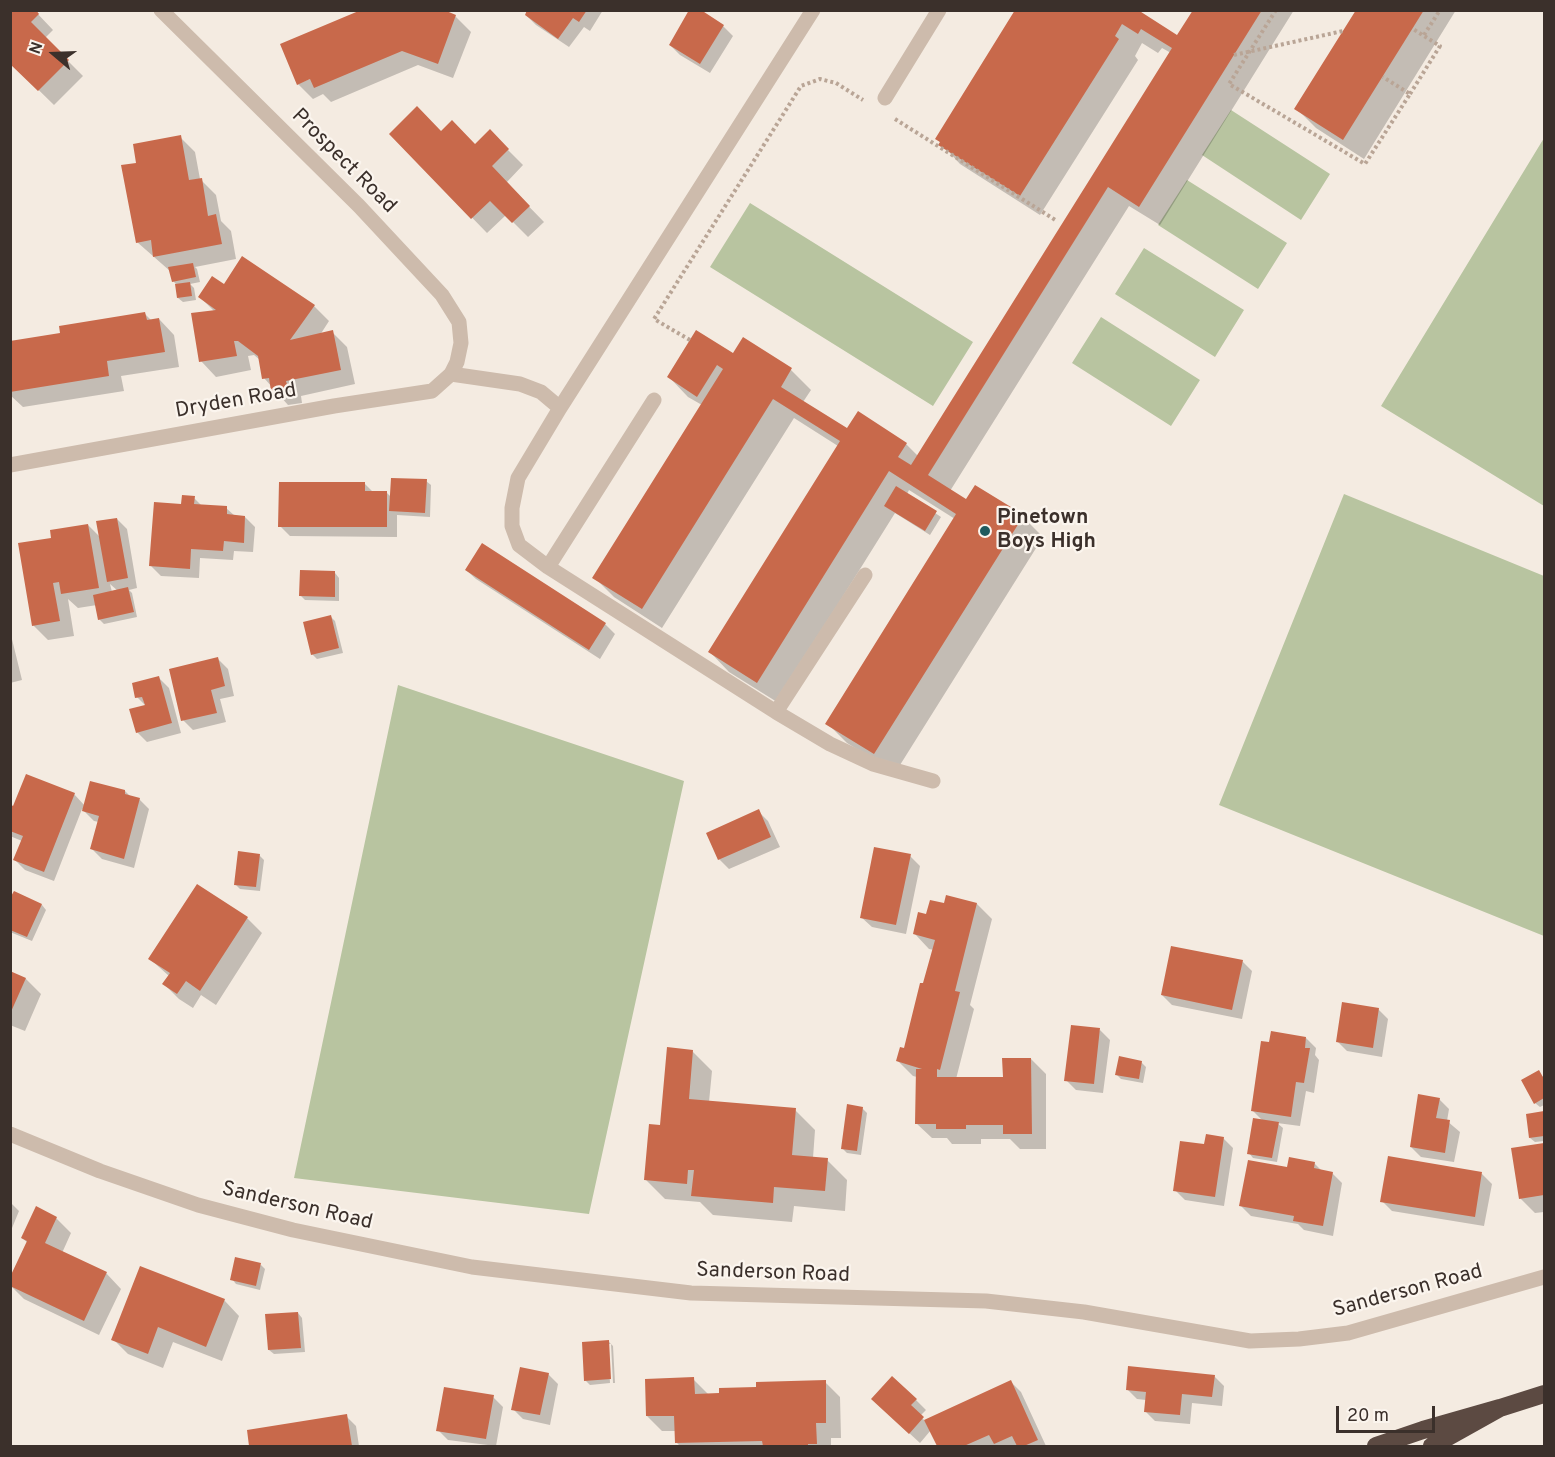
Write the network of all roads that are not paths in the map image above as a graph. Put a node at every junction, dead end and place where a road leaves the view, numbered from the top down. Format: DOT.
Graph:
graph roads {
  1 [pos="161,10"];
  2 [pos="813,10"];
  3 [pos="939,10"];
  4 [pos="885,98"];
  5 [pos="454,368"];
  6 [pos="654,400"];
  7 [pos="560,408"];
  8 [pos="10,465"];
  9 [pos="548,567"];
  10 [pos="865,575"];
  11 [pos="776,712"];
  12 [pos="933,781"];
  13 [pos="10,1134"];
  14 [pos="1545,1277"];
  15 [pos="1545,1394"];
  16 [pos="1500,1408"];
  17 [pos="1376,1446"];
  18 [pos="1432,1446"];
  1 -- 5 [label="street, Prospect Road"];
  2 -- 7 [label="street"];
  3 -- 4 [label="street"];
  5 -- 7 [label="street"];
  5 -- 8 [label="street, Dryden Road"];
  6 -- 9 [label="street"];
  7 -- 9 [label="street"];
  9 -- 11 [label="street"];
  10 -- 11 [label="street"];
  11 -- 12 [label="street"];
  13 -- 14 [label="street, Sanderson Road"];
  15 -- 16 [label="highway"];
  16 -- 17 [label="highway"];
  16 -- 18 [label="highway"];
}
